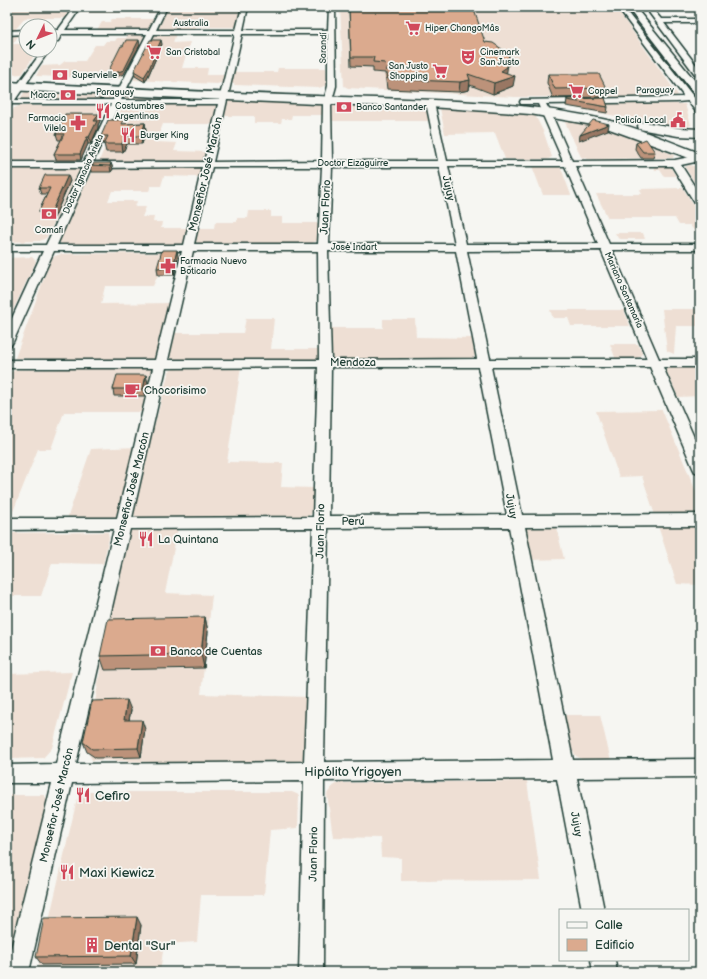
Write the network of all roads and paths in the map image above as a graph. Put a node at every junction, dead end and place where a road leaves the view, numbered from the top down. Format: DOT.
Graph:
graph roads {
  1 [pos="78,7"];
  2 [pos="164,7"];
  3 [pos="246,7"];
  4 [pos="332,7"];
  5 [pos="620,7"];
  6 [pos="631,7"];
  7 [pos="640,7"];
  8 [pos="647,10"];
  9 [pos="660,21"];
  10 [pos="700,21"];
  11 [pos="7,32"];
  12 [pos="18,32"];
  13 [pos="60,32"];
  14 [pos="151,32"];
  15 [pos="240,32"];
  16 [pos="333,32"];
  17 [pos="58,35"];
  18 [pos="41,58"];
  19 [pos="690,63"];
  20 [pos="700,63"];
  21 [pos="700,75"];
  22 [pos="7,77"];
  23 [pos="23,82"];
  24 [pos="700,84"];
  25 [pos="7,86"];
  26 [pos="121,92"];
  27 [pos="224,94"];
  28 [pos="700,94"];
  29 [pos="329,95"];
  30 [pos="687,95"];
  31 [pos="524,102"];
  32 [pos="8,103"];
  33 [pos="430,103"];
  34 [pos="545,109"];
  35 [pos="700,111"];
  36 [pos="700,133"];
  37 [pos="700,158"];
  38 [pos="209,163"];
  39 [pos="327,163"];
  40 [pos="443,163"];
  41 [pos="569,163"];
  42 [pos="675,163"];
  43 [pos="7,164"];
  44 [pos="87,164"];
  45 [pos="700,203"];
  46 [pos="323,247"];
  47 [pos="461,247"];
  48 [pos="700,247"];
  49 [pos="7,248"];
  50 [pos="50,248"];
  51 [pos="188,248"];
  52 [pos="606,248"];
  53 [pos="7,342"];
  54 [pos="325,362"];
  55 [pos="162,363"];
  56 [pos="483,363"];
  57 [pos="656,363"];
  58 [pos="700,363"];
  59 [pos="7,364"];
  60 [pos="700,468"];
  61 [pos="700,520"];
  62 [pos="320,521"];
  63 [pos="123,522"];
  64 [pos="515,522"];
  65 [pos="7,524"];
  66 [pos="700,768"];
  67 [pos="566,770"];
  68 [pos="314,771"];
  69 [pos="64,773"];
  70 [pos="7,774"];
  71 [pos="593,909"];
  72 [pos="603,961"];
  73 [pos="17,972"];
  74 [pos="311,972"];
  75 [pos="605,972"];
  1 -- 13 [label="street"];
  2 -- 14 [label="street, Doctor Ignacio Arieta"];
  3 -- 15 [label="street, Monseñor José Marcón"];
  4 -- 16 [label="street, Sarandí"];
  5 -- 30 [label="street"];
  6 -- 28 [label="main road"];
  7 -- 8 [label="main road"];
  8 -- 9 [label="street"];
  8 -- 24 [label="main road"];
  9 -- 10 [label="street"];
  9 -- 19 [label="street"];
  11 -- 12 [label="street"];
  13 -- 14 [label="street, Australia"];
  13 -- 17 [label="street"];
  14 -- 15 [label="street, Australia"];
  14 -- 26 [label="street, Doctor Ignacio Arieta"];
  15 -- 16 [label="street, Australia"];
  15 -- 27 [label="street, Monseñor José Marcón"];
  16 -- 29 [label="street, Sarandí"];
  18 -- 23 [label="street"];
  19 -- 20 [label="street"];
  19 -- 21 [label="street"];
  22 -- 23 [label="highway"];
  23 -- 25 [label="highway"];
  23 -- 26 [label="highway"];
  23 -- 32 [label="street"];
  26 -- 27 [label="highway"];
  26 -- 32 [label="street, Paraguay"];
  26 -- 44 [label="street, Doctor Ignacio Arieta"];
  27 -- 29 [label="highway"];
  27 -- 38 [label="street, Monseñor José Marcón"];
  29 -- 31 [label="highway"];
  29 -- 33 [label="highway"];
  29 -- 39 [label="street, Juan Florio"];
  30 -- 31 [label="street, Paraguay"];
  30 -- 35 [label="street"];
  31 -- 34 [label="highway"];
  33 -- 34 [label="highway"];
  33 -- 40 [label="street, Jujuy"];
  34 -- 36 [label="highway"];
  34 -- 37 [label="highway"];
  34 -- 41 [label="street, Mariano Santamaría"];
  36 -- 37 [label="highway"];
  37 -- 42 [label="street, Doctor Eizaguirre"];
  38 -- 39 [label="street, Doctor Eizaguirre"];
  38 -- 44 [label="street, Doctor Eizaguirre"];
  38 -- 51 [label="street, Monseñor José Marcón"];
  39 -- 40 [label="street, Doctor Eizaguirre"];
  39 -- 46 [label="street, Juan Florio"];
  40 -- 41 [label="street, Doctor Eizaguirre"];
  40 -- 47 [label="street, Jujuy"];
  41 -- 42 [label="street, Doctor Eizaguirre"];
  41 -- 52 [label="street, Mariano Santamaría"];
  42 -- 45 [label="street"];
  43 -- 44 [label="street, Doctor Eizaguirre"];
  44 -- 50 [label="street, Doctor Ignacio Arieta"];
  46 -- 47 [label="street, José Indart"];
  46 -- 51 [label="street, José Indart"];
  46 -- 54 [label="street, Juan Florio"];
  47 -- 52 [label="street, José Indart"];
  47 -- 56 [label="street, Jujuy"];
  48 -- 52 [label="street, José Indart"];
  49 -- 50 [label="street, José Indart"];
  50 -- 51 [label="street, José Indart"];
  50 -- 53 [label="street, Doctor Ignacio Arieta"];
  51 -- 55 [label="street, Monseñor José Marcón"];
  52 -- 57 [label="street, Mariano Santamaría"];
  54 -- 55 [label="street, Mendoza"];
  54 -- 56 [label="street, Mendoza"];
  54 -- 62 [label="street, Juan Florio"];
  55 -- 59 [label="street, Mendoza"];
  55 -- 63 [label="street, Monseñor José Marcón"];
  56 -- 57 [label="street, Mendoza"];
  56 -- 64 [label="street, Jujuy"];
  57 -- 58 [label="street, Mendoza"];
  57 -- 60 [label="street, Mariano Santamaría"];
  61 -- 64 [label="street, Perú"];
  62 -- 63 [label="street, Perú"];
  62 -- 64 [label="street, Perú"];
  62 -- 68 [label="street, Juan Florio"];
  63 -- 65 [label="street, Perú"];
  63 -- 69 [label="street, Monseñor José Marcón"];
  64 -- 67 [label="street, Jujuy"];
  66 -- 67 [label="street, Hipólito Yrigoyen"];
  67 -- 68 [label="street, Hipólito Yrigoyen"];
  67 -- 71 [label="street, Jujuy"];
  68 -- 69 [label="street, Hipólito Yrigoyen"];
  68 -- 74 [label="street, Juan Florio"];
  69 -- 70 [label="street, Hipólito Yrigoyen"];
  69 -- 73 [label="street, Monseñor José Marcón"];
  72 -- 75 [label="street"];
}
